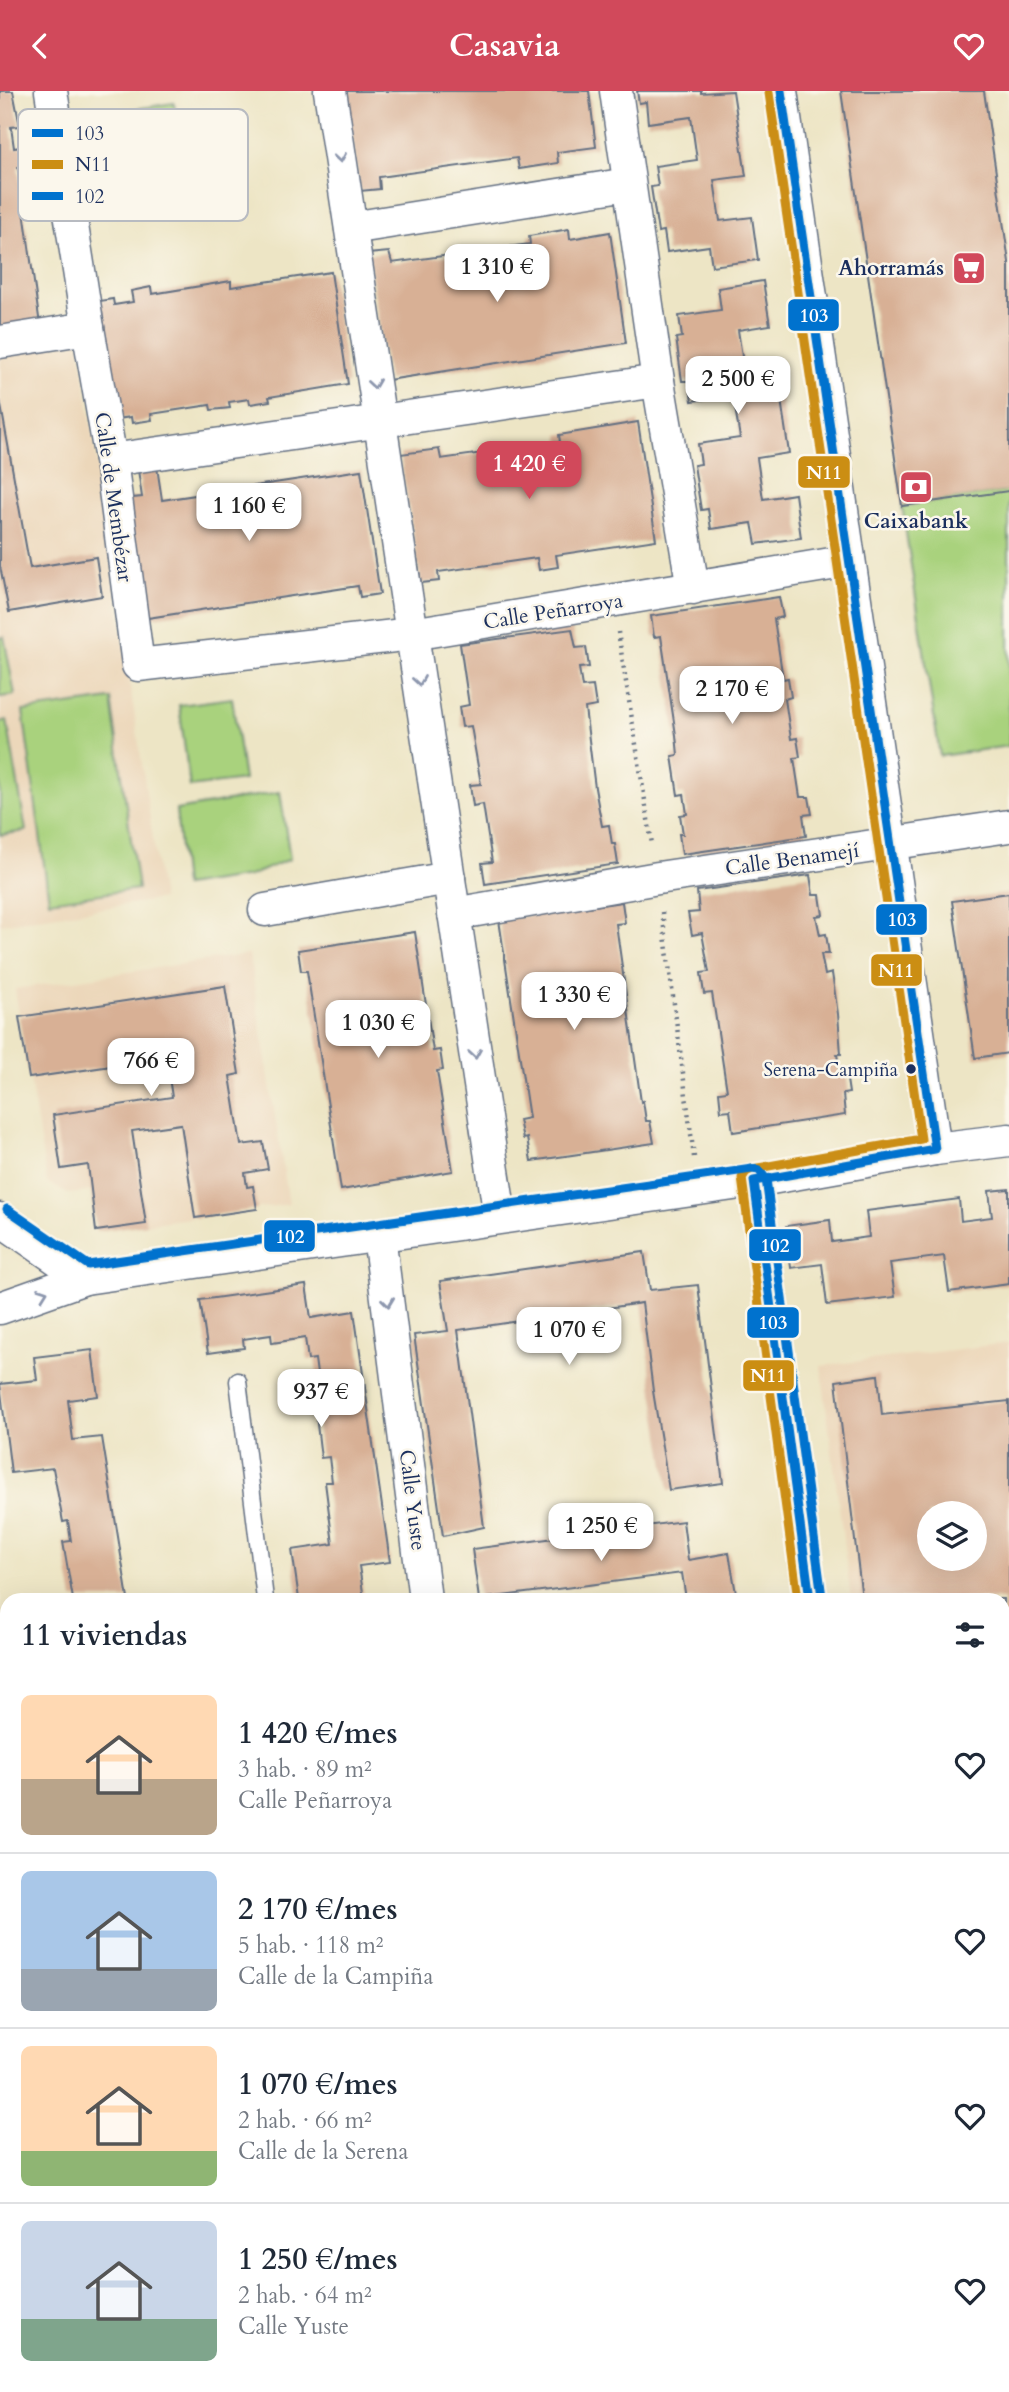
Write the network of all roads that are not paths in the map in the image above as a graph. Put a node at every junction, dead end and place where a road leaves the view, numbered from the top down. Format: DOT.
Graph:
graph roads {
  1 [pos="51,91"];
  2 [pos="330,91"];
  3 [pos="616,91"];
  4 [pos="781,91"];
  5 [pos="54,109"];
  6 [pos="628,184"];
  7 [pos="71,221"];
  8 [pos="351,228"];
  9 [pos="88,328"];
  10 [pos="0,342"];
  11 [pos="658,381"];
  12 [pos="379,420"];
  13 [pos="111,460"];
  14 [pos="849,561"];
  15 [pos="693,587"];
  16 [pos="412,634"];
  17 [pos="138,665"];
  18 [pos="1009,827"];
  19 [pos="891,845"];
  20 [pos="449,878"];
  21 [pos="265,910"];
  22 [pos="454,914"];
  23 [pos="1009,1140"];
  24 [pos="935,1149"];
  25 [pos="754,1181"];
  26 [pos="500,1217"];
  27 [pos="0,1219"];
  28 [pos="379,1235"];
  29 [pos="85,1278"];
  30 [pos="0,1308"];
  31 [pos="238,1381"];
  32 [pos="264,1593"];
  33 [pos="424,1593"];
  34 [pos="809,1593"];
  1 -- 5 [label="street, Calle de Membézar"];
  2 -- 8 [label="street, one-way"];
  3 -- 6 [label="street"];
  4 -- 14 [label="street"];
  6 -- 8 [label="street"];
  6 -- 11 [label="street"];
  7 -- 9 [label="street, Calle de Membézar"];
  8 -- 12 [label="street, one-way"];
  9 -- 10 [label="street"];
  9 -- 13 [label="street, Calle de Membézar"];
  11 -- 12 [label="street"];
  11 -- 15 [label="street"];
  12 -- 13 [label="street"];
  12 -- 16 [label="street"];
  13 -- 17 [label="street, Calle de Membézar"];
  14 -- 15 [label="street, Calle Peñarroya"];
  14 -- 19 [label="street"];
  15 -- 16 [label="street, Calle Peñarroya"];
  16 -- 17 [label="street, Calle Peñarroya"];
  16 -- 20 [label="street, one-way"];
  18 -- 19 [label="street, Calle Benamejí"];
  19 -- 22 [label="street, Calle Benamejí"];
  19 -- 24 [label="street"];
  20 -- 21 [label="street"];
  20 -- 22 [label="street"];
  22 -- 26 [label="street, one-way"];
  23 -- 24 [label="street"];
  24 -- 25 [label="street"];
  25 -- 26 [label="street"];
  25 -- 34 [label="street"];
  26 -- 28 [label="street"];
  27 -- 29 [label="street"];
  28 -- 29 [label="street"];
  28 -- 33 [label="street, Calle Yuste, one-way"];
  30 -- 29 [label="street, one-way"];
  31 -- 32 [label="lane"];
}
